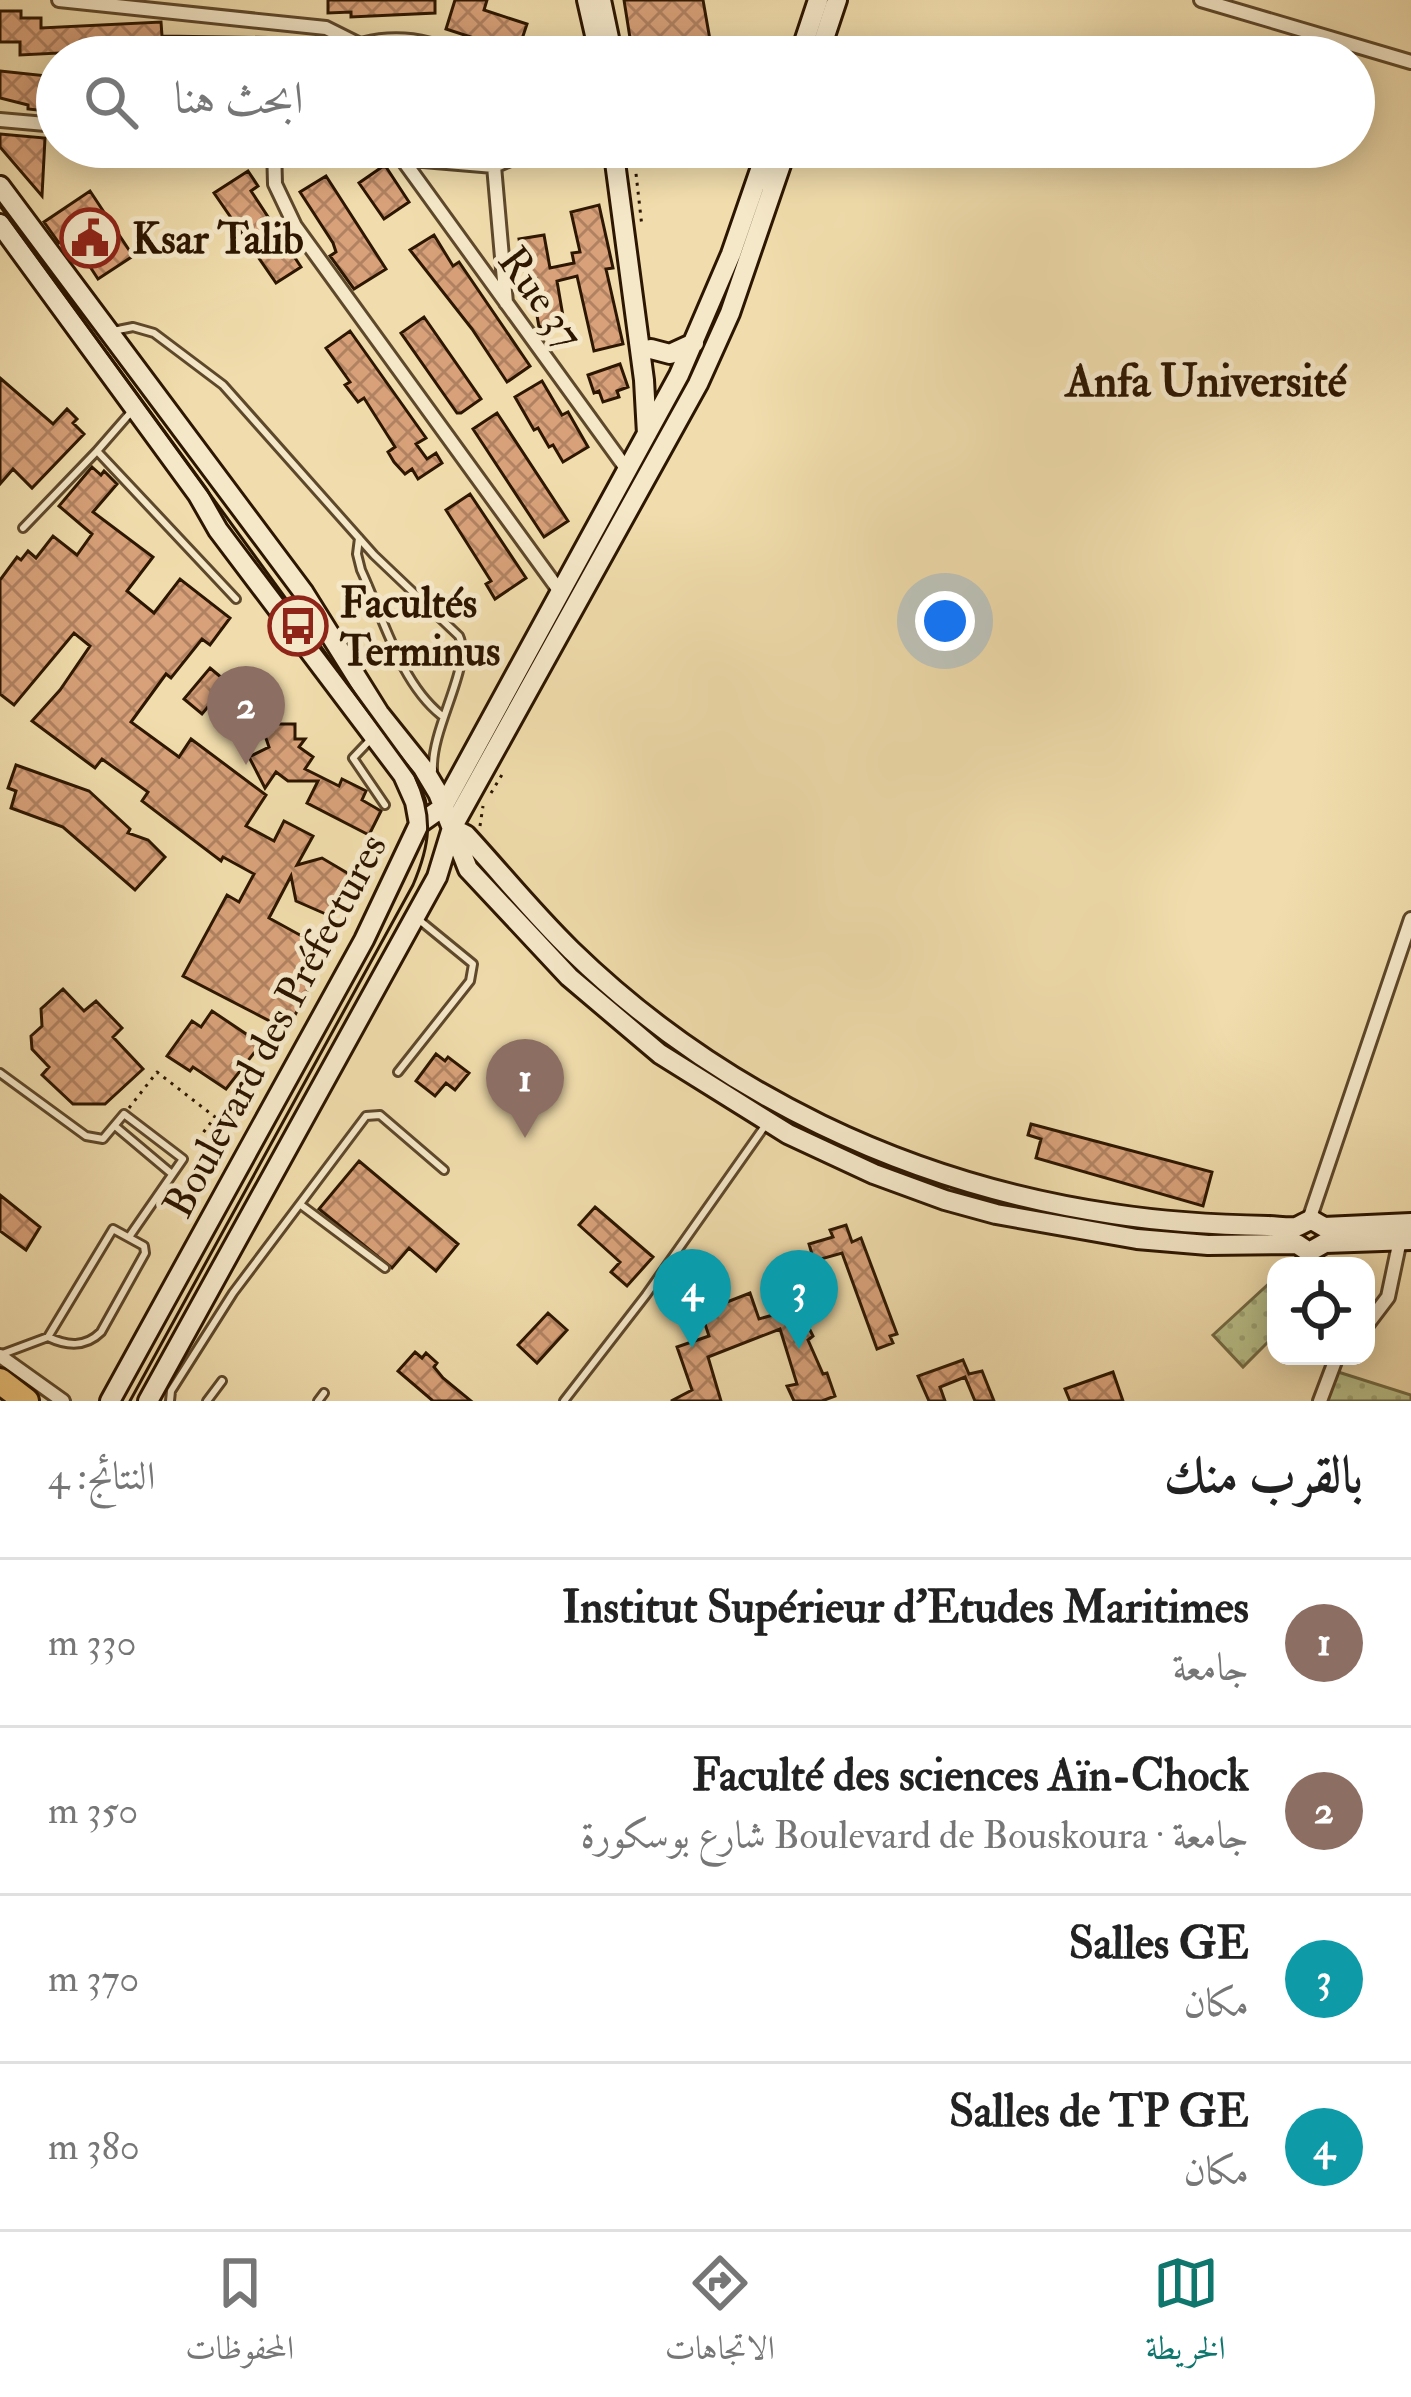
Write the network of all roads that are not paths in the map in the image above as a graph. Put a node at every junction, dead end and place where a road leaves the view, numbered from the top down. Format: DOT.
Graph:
graph roads {
  1 [pos="59,0"];
  2 [pos="587,0"];
  3 [pos="602,0"];
  4 [pos="818,0"];
  5 [pos="837,0"];
  6 [pos="1202,0"];
  7 [pos="342,36"];
  8 [pos="595,36"];
  9 [pos="609,36"];
  10 [pos="806,36"];
  11 [pos="825,36"];
  12 [pos="1323,36"];
  13 [pos="1375,51"];
  14 [pos="1411,62"];
  15 [pos="0,120"];
  16 [pos="36,123"];
  17 [pos="274,168"];
  18 [pos="409,168"];
  19 [pos="494,168"];
  20 [pos="616,168"];
  21 [pos="628,168"];
  22 [pos="761,168"];
  23 [pos="780,168"];
  24 [pos="0,186"];
  25 [pos="0,224"];
  26 [pos="506,304"];
  27 [pos="108,332"];
  28 [pos="694,343"];
  29 [pos="651,349"];
  30 [pos="134,409"];
  31 [pos="659,413"];
  32 [pos="672,430"];
  33 [pos="647,438"];
  34 [pos="97,451"];
  35 [pos="659,454"];
  36 [pos="629,472"];
  37 [pos="22,528"];
  38 [pos="359,538"];
  39 [pos="562,593"];
  40 [pos="236,599"];
  41 [pos="442,716"];
  42 [pos="374,737"];
  43 [pos="479,762"];
  44 [pos="429,769"];
  45 [pos="385,805"];
  46 [pos="443,807"];
  47 [pos="418,824"];
  48 [pos="452,828"];
  49 [pos="468,869"];
  50 [pos="437,877"];
  51 [pos="415,917"];
  52 [pos="1411,919"];
  53 [pos="398,1072"];
  54 [pos="0,1073"];
  55 [pos="767,1122"];
  56 [pos="115,1126"];
  57 [pos="444,1170"];
  58 [pos="173,1174"];
  59 [pos="301,1205"];
  60 [pos="1411,1223"];
  61 [pos="1311,1232"];
  62 [pos="129,1237"];
  63 [pos="1405,1240"];
  64 [pos="385,1268"];
  65 [pos="1375,1314"];
  66 [pos="48,1337"];
  67 [pos="0,1355"];
  68 [pos="1334,1365"];
  69 [pos="222,1381"];
  70 [pos="0,1382"];
  71 [pos="324,1393"];
  72 [pos="26,1401"];
  73 [pos="63,1401"];
  74 [pos="110,1401"];
  75 [pos="148,1401"];
  76 [pos="170,1401"];
  77 [pos="207,1401"];
  78 [pos="318,1401"];
  79 [pos="564,1401"];
  80 [pos="1320,1401"];
  1 -- 7 [label="street"];
  2 -- 8 [label="street"];
  3 -- 9 [label="street"];
  4 -- 10 [label="street"];
  5 -- 11 [label="street"];
  6 -- 12 [label="street"];
  13 -- 14 [label="street"];
  15 -- 16 [label="street"];
  17 -- 39 [label="street"];
  18 -- 26 [label="street, Rue 37"];
  19 -- 26 [label="street"];
  20 -- 33 [label="street"];
  21 -- 29 [label="street"];
  22 -- 28 [label="street, Boulevard des Préfectures"];
  23 -- 32 [label="street, Boulevard des Préfectures"];
  24 -- 27 [label="street"];
  25 -- 30 [label="street"];
  26 -- 36 [label="street, Rue 37"];
  27 -- 38 [label="lane"];
  27 -- 44 [label="street"];
  28 -- 29 [label="street"];
  28 -- 31 [label="street, Boulevard des Préfectures"];
  29 -- 31 [label="street"];
  30 -- 34 [label="lane"];
  30 -- 42 [label="street"];
  31 -- 32 [label="street"];
  31 -- 33 [label="street, Boulevard des Préfectures"];
  32 -- 35 [label="street, Boulevard des Préfectures"];
  33 -- 35 [label="street"];
  33 -- 36 [label="street, Boulevard des Préfectures"];
  34 -- 37 [label="lane"];
  34 -- 40 [label="lane"];
  35 -- 43 [label="street, Boulevard des Préfectures"];
  36 -- 39 [label="street, Boulevard des Préfectures"];
  38 -- 41 [label="lane"];
  38 -- 41 [label="lane"];
  39 -- 43 [label="street, Boulevard des Préfectures"];
  41 -- 44 [label="lane"];
  42 -- 45 [label="lane"];
  42 -- 47 [label="street"];
  43 -- 44 [label="street"];
  43 -- 46 [label="street, Boulevard des Préfectures"];
  43 -- 48 [label="street, Boulevard des Préfectures"];
  44 -- 46 [label="street"];
  46 -- 47 [label="street, Boulevard des Préfectures"];
  46 -- 48 [label="street"];
  47 -- 74 [label="street, Boulevard des Préfectures"];
  48 -- 49 [label="street"];
  48 -- 50 [label="street, Boulevard des Préfectures"];
  48 -- 61 [label="street"];
  49 -- 50 [label="street"];
  49 -- 55 [label="street"];
  50 -- 51 [label="street, Boulevard des Préfectures"];
  51 -- 53 [label="lane"];
  51 -- 75 [label="street, Boulevard des Préfectures"];
  52 -- 61 [label="street"];
  54 -- 56 [label="lane"];
  55 -- 61 [label="street"];
  55 -- 79 [label="lane"];
  56 -- 58 [label="lane"];
  56 -- 58 [label="lane"];
  57 -- 59 [label="lane"];
  58 -- 62 [label="lane"];
  59 -- 64 [label="lane"];
  59 -- 76 [label="lane"];
  60 -- 61 [label="street"];
  61 -- 63 [label="street"];
  62 -- 66 [label="lane"];
  62 -- 66 [label="lane"];
  63 -- 65 [label="street"];
  66 -- 67 [label="lane"];
  67 -- 73 [label="street"];
  68 -- 80 [label="street"];
  69 -- 77 [label="lane"];
  70 -- 72 [label="highway"];
  71 -- 78 [label="lane"];
}
